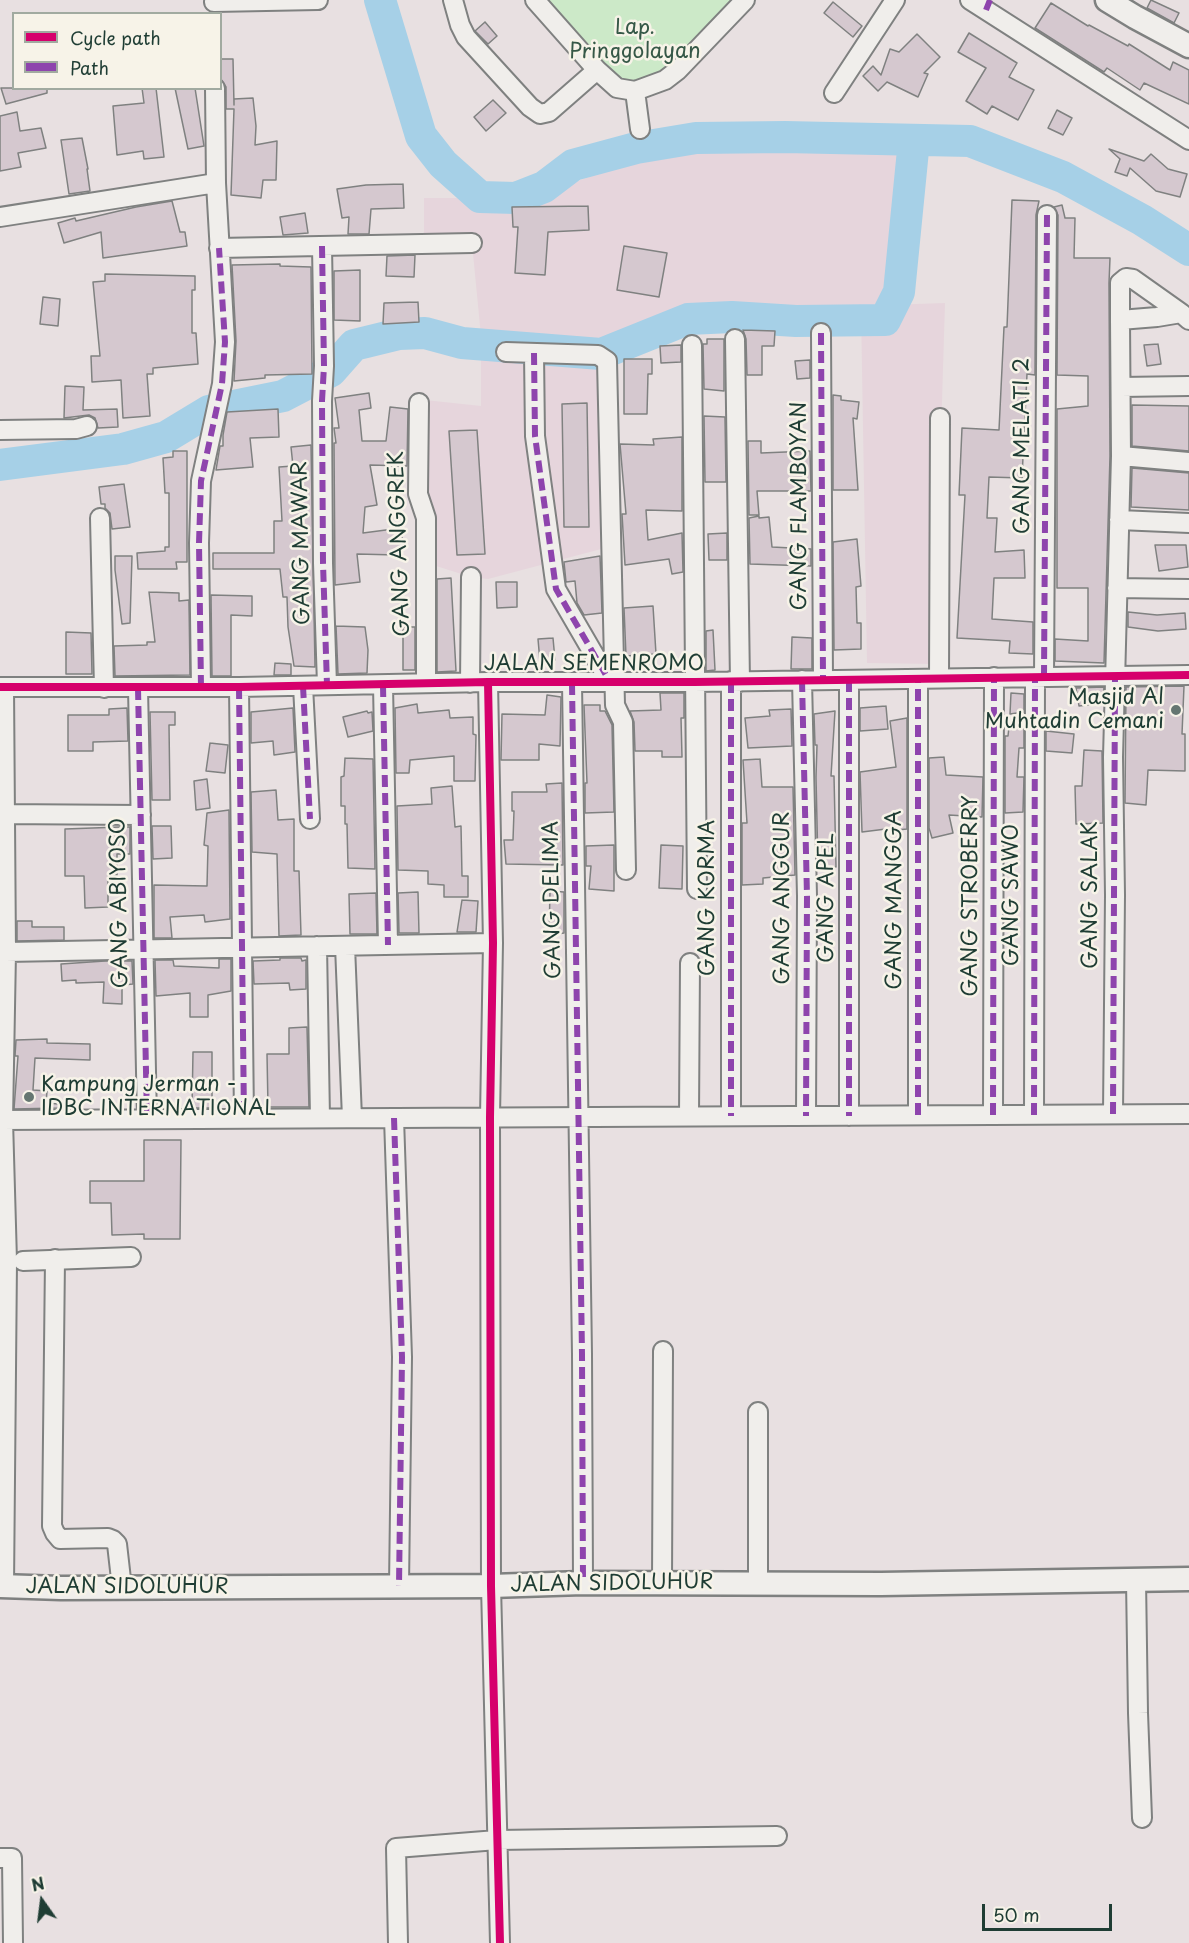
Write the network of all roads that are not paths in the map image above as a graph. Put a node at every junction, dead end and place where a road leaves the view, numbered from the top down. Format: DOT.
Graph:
graph roads {
  1 [pos="318,0"];
  2 [pos="453,0"];
  3 [pos="535,0"];
  4 [pos="745,0"];
  5 [pos="895,0"];
  6 [pos="1107,0"];
  7 [pos="982,3"];
  8 [pos="214,5"];
  9 [pos="1189,46"];
  10 [pos="597,70"];
  11 [pos="215,90"];
  12 [pos="635,91"];
  13 [pos="834,93"];
  14 [pos="640,129"];
  15 [pos="1189,140"];
  16 [pos="216,183"];
  17 [pos="1047,215"];
  18 [pos="0,216"];
  19 [pos="472,243"];
  20 [pos="322,246"];
  21 [pos="219,248"];
  22 [pos="1185,316"];
  23 [pos="1120,320"];
  24 [pos="821,333"];
  25 [pos="735,339"];
  26 [pos="692,345"];
  27 [pos="507,351"];
  28 [pos="534,353"];
  29 [pos="1189,386"];
  30 [pos="1121,387"];
  31 [pos="419,403"];
  32 [pos="940,418"];
  33 [pos="87,426"];
  34 [pos="0,430"];
  35 [pos="1121,456"];
  36 [pos="1189,462"];
  37 [pos="100,518"];
  38 [pos="1119,520"];
  39 [pos="1189,523"];
  40 [pos="471,577"];
  41 [pos="1117,588"];
  42 [pos="1189,589"];
  43 [pos="1189,675"];
  44 [pos="1114,676"];
  45 [pos="994,677"];
  46 [pos="1039,677"];
  47 [pos="918,678"];
  48 [pos="939,678"];
  49 [pos="802,680"];
  50 [pos="823,680"];
  51 [pos="849,680"];
  52 [pos="735,681"];
  53 [pos="572,682"];
  54 [pos="612,682"];
  55 [pos="695,682"];
  56 [pos="426,683"];
  57 [pos="479,683"];
  58 [pos="327,685"];
  59 [pos="383,685"];
  60 [pos="303,686"];
  61 [pos="2,687"];
  62 [pos="201,687"];
  63 [pos="239,687"];
  64 [pos="104,688"];
  65 [pos="138,688"];
  66 [pos="3,814"];
  67 [pos="141,815"];
  68 [pos="310,819"];
  69 [pos="626,870"];
  70 [pos="697,889"];
  71 [pos="493,943"];
  72 [pos="388,945"];
  73 [pos="317,946"];
  74 [pos="345,946"];
  75 [pos="4,947"];
  76 [pos="242,948"];
  77 [pos="142,950"];
  78 [pos="690,963"];
  79 [pos="917,1109"];
  80 [pos="1034,1114"];
  81 [pos="1113,1114"];
  82 [pos="1189,1114"];
  83 [pos="993,1115"];
  84 [pos="689,1116"];
  85 [pos="731,1116"];
  86 [pos="806,1116"];
  87 [pos="849,1116"];
  88 [pos="490,1117"];
  89 [pos="579,1117"];
  90 [pos="320,1118"];
  91 [pos="352,1118"];
  92 [pos="394,1118"];
  93 [pos="147,1119"];
  94 [pos="244,1119"];
  95 [pos="2,1120"];
  96 [pos="131,1257"];
  97 [pos="56,1259"];
  98 [pos="23,1261"];
  99 [pos="663,1351"];
  100 [pos="758,1412"];
  101 [pos="1189,1579"];
  102 [pos="1136,1580"];
  103 [pos="583,1583"];
  104 [pos="662,1583"];
  105 [pos="758,1583"];
  106 [pos="2,1586"];
  107 [pos="399,1586"];
  108 [pos="491,1586"];
  109 [pos="123,1588"];
  110 [pos="1142,1818"];
  111 [pos="777,1836"];
  112 [pos="496,1840"];
  113 [pos="6,1858"];
  114 [pos="13,1943"];
  115 [pos="398,1943"];
  116 [pos="500,1943"];
  1 -- 8 [label="street"];
  2 -- 10 [label="street"];
  3 -- 10 [label="street"];
  4 -- 12 [label="street"];
  5 -- 13 [label="street"];
  6 -- 9 [label="main road"];
  7 -- 15 [label="street"];
  10 -- 12 [label="street"];
  11 -- 16 [label="street"];
  12 -- 14 [label="street"];
  16 -- 18 [label="street"];
  16 -- 21 [label="street"];
  17 -- 46 [label="street, GANG MELATI 2"];
  19 -- 20 [label="street"];
  20 -- 21 [label="street"];
  20 -- 58 [label="street, GANG MAWAR"];
  21 -- 62 [label="street"];
  22 -- 23 [label="street"];
  22 -- 23 [label="street, GANG SALAK"];
  23 -- 30 [label="street, GANG SALAK"];
  24 -- 50 [label="street, GANG FLAMBOYAN"];
  25 -- 52 [label="street, GANG KORMA"];
  26 -- 55 [label="street"];
  27 -- 28 [label="street"];
  28 -- 54 [label="street"];
  28 -- 54 [label="street"];
  29 -- 30 [label="street"];
  30 -- 35 [label="street, GANG SALAK"];
  31 -- 56 [label="street, GANG ANGGREK"];
  32 -- 48 [label="street"];
  33 -- 34 [label="street"];
  35 -- 36 [label="street"];
  35 -- 38 [label="street, GANG SALAK"];
  37 -- 64 [label="street"];
  38 -- 39 [label="street"];
  38 -- 41 [label="street, GANG SALAK"];
  40 -- 57 [label="street"];
  41 -- 42 [label="street"];
  41 -- 44 [label="street, GANG SALAK"];
  43 -- 44 [label="street, JALAN SEMENROMO"];
  44 -- 46 [label="street, JALAN SEMENROMO"];
  44 -- 81 [label="street, GANG SALAK"];
  45 -- 46 [label="street, JALAN SEMENROMO"];
  45 -- 48 [label="street, JALAN SEMENROMO"];
  45 -- 83 [label="street, GANG STROBERRY"];
  46 -- 80 [label="street, GANG SAWO"];
  47 -- 48 [label="street, JALAN SEMENROMO"];
  47 -- 51 [label="street, JALAN SEMENROMO"];
  47 -- 79 [label="street, GANG MANGGA"];
  49 -- 50 [label="street, JALAN SEMENROMO"];
  49 -- 52 [label="street, JALAN SEMENROMO"];
  49 -- 86 [label="street, GANG ANGGUR"];
  50 -- 51 [label="street, JALAN SEMENROMO"];
  51 -- 87 [label="street, GANG APEL"];
  52 -- 55 [label="street, JALAN SEMENROMO"];
  52 -- 85 [label="street, GANG KORMA"];
  53 -- 54 [label="street, JALAN SEMENROMO"];
  53 -- 57 [label="street, JALAN SEMENROMO"];
  53 -- 89 [label="street, GANG DELIMA"];
  54 -- 55 [label="street, JALAN SEMENROMO"];
  54 -- 69 [label="street"];
  55 -- 70 [label="street"];
  56 -- 57 [label="street, JALAN SEMENROMO"];
  56 -- 59 [label="street, JALAN SEMENROMO"];
  57 -- 71 [label="street"];
  58 -- 59 [label="street, JALAN SEMENROMO"];
  58 -- 60 [label="street, JALAN SEMENROMO"];
  59 -- 72 [label="street"];
  60 -- 63 [label="street, JALAN SEMENROMO"];
  60 -- 68 [label="street"];
  61 -- 64 [label="street, JALAN SEMENROMO"];
  61 -- 66 [label="street"];
  62 -- 63 [label="street, JALAN SEMENROMO"];
  62 -- 65 [label="street, JALAN SEMENROMO"];
  63 -- 76 [label="street"];
  64 -- 65 [label="street, JALAN SEMENROMO"];
  65 -- 67 [label="street, GANG ABIYOSO"];
  66 -- 67 [label="street"];
  66 -- 75 [label="street"];
  67 -- 77 [label="street, GANG ABIYOSO"];
  71 -- 72 [label="street"];
  71 -- 88 [label="street"];
  72 -- 74 [label="street"];
  73 -- 74 [label="street"];
  73 -- 76 [label="street"];
  73 -- 90 [label="street"];
  74 -- 91 [label="street"];
  75 -- 77 [label="street"];
  75 -- 95 [label="street"];
  76 -- 77 [label="street"];
  76 -- 94 [label="street"];
  77 -- 93 [label="street, GANG ABIYOSO"];
  78 -- 84 [label="street"];
  79 -- 83 [label="street"];
  79 -- 87 [label="street"];
  80 -- 81 [label="street"];
  80 -- 83 [label="street"];
  81 -- 82 [label="street"];
  84 -- 85 [label="street"];
  84 -- 89 [label="street"];
  85 -- 86 [label="street"];
  86 -- 87 [label="street"];
  88 -- 89 [label="street"];
  88 -- 92 [label="street"];
  88 -- 108 [label="street"];
  89 -- 103 [label="street, GANG DELIMA"];
  90 -- 91 [label="street"];
  90 -- 94 [label="street"];
  91 -- 92 [label="street"];
  92 -- 107 [label="street"];
  93 -- 94 [label="street"];
  93 -- 95 [label="street"];
  95 -- 106 [label="street"];
  96 -- 97 [label="street"];
  97 -- 98 [label="street"];
  97 -- 109 [label="street"];
  99 -- 104 [label="street"];
  100 -- 105 [label="street"];
  101 -- 102 [label="main road, JALAN SIDOLUHUR"];
  102 -- 105 [label="main road, JALAN SIDOLUHUR"];
  102 -- 110 [label="street"];
  103 -- 104 [label="main road, JALAN SIDOLUHUR"];
  103 -- 108 [label="main road, JALAN SIDOLUHUR"];
  104 -- 105 [label="main road, JALAN SIDOLUHUR"];
  106 -- 109 [label="main road, JALAN SIDOLUHUR"];
  107 -- 108 [label="main road, JALAN SIDOLUHUR"];
  107 -- 109 [label="main road, JALAN SIDOLUHUR"];
  108 -- 112 [label="street"];
  111 -- 112 [label="street"];
  112 -- 115 [label="street"];
  112 -- 116 [label="street"];
  113 -- 114 [label="street"];
}
